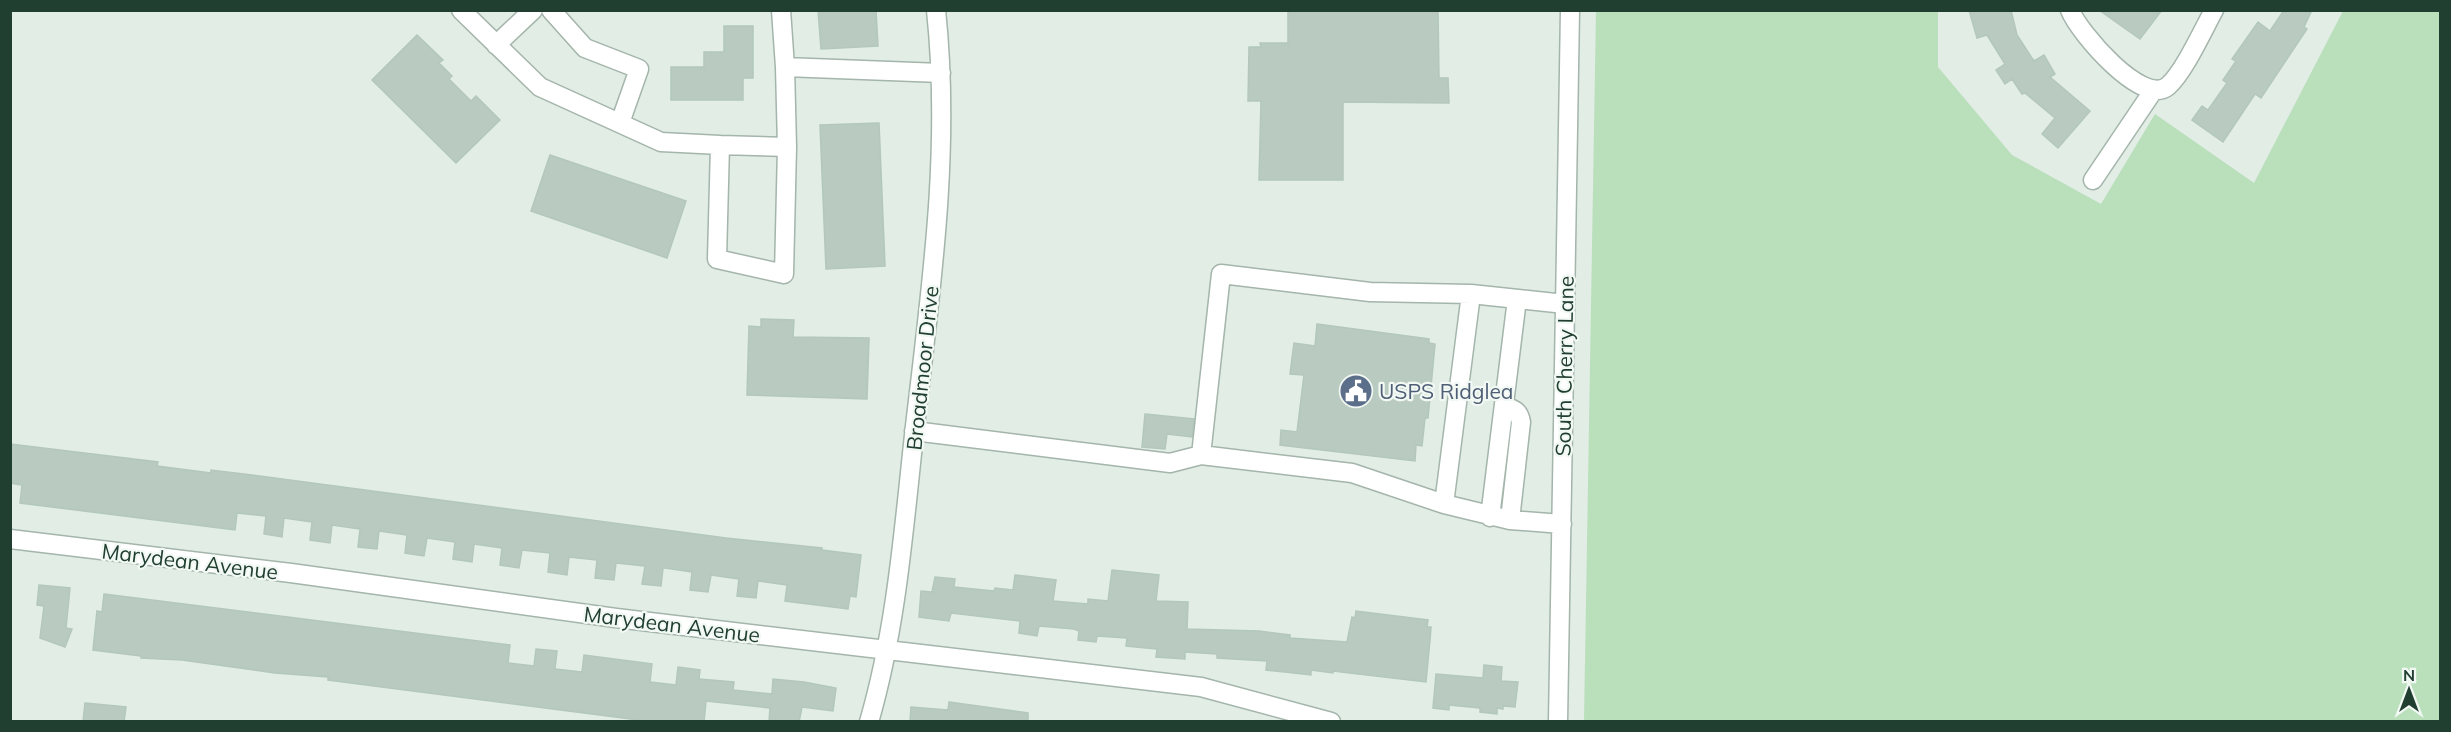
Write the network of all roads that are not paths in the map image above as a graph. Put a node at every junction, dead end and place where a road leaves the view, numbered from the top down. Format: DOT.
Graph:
graph roads {
  1 [pos="461,10"];
  2 [pos="533,10"];
  3 [pos="550,10"];
  4 [pos="781,10"];
  5 [pos="936,10"];
  6 [pos="1570,10"];
  7 [pos="2070,10"];
  8 [pos="2214,10"];
  9 [pos="496,45"];
  10 [pos="785,68"];
  11 [pos="940,73"];
  12 [pos="2161,89"];
  13 [pos="620,123"];
  14 [pos="720,145"];
  15 [pos="787,147"];
  16 [pos="2093,180"];
  17 [pos="1470,294"];
  18 [pos="1516,299"];
  19 [pos="1565,304"];
  20 [pos="1504,406"];
  21 [pos="914,431"];
  22 [pos="1201,455"];
  23 [pos="1444,504"];
  24 [pos="1490,517"];
  25 [pos="1510,520"];
  26 [pos="1562,524"];
  27 [pos="10,539"];
  28 [pos="885,651"];
  29 [pos="869,722"];
  30 [pos="1331,722"];
  31 [pos="1558,722"];
  1 -- 9 [label="street"];
  2 -- 9 [label="street"];
  3 -- 13 [label="street"];
  4 -- 10 [label="street"];
  5 -- 11 [label="street, Broadmoor Drive"];
  6 -- 19 [label="street, South Cherry Lane"];
  7 -- 12 [label="street"];
  8 -- 12 [label="street"];
  9 -- 13 [label="street"];
  10 -- 11 [label="street"];
  10 -- 15 [label="street"];
  11 -- 21 [label="street, Broadmoor Drive"];
  12 -- 16 [label="street"];
  13 -- 14 [label="street"];
  14 -- 15 [label="street"];
  14 -- 15 [label="street"];
  17 -- 18 [label="street"];
  17 -- 22 [label="street"];
  17 -- 23 [label="street"];
  18 -- 19 [label="street"];
  18 -- 20 [label="street"];
  19 -- 26 [label="street, South Cherry Lane"];
  20 -- 24 [label="street"];
  20 -- 25 [label="street"];
  21 -- 22 [label="street"];
  21 -- 28 [label="street, Broadmoor Drive"];
  22 -- 23 [label="street"];
  23 -- 24 [label="street"];
  24 -- 25 [label="street"];
  25 -- 26 [label="street"];
  26 -- 31 [label="street, South Cherry Lane"];
  27 -- 28 [label="street, Marydean Avenue"];
  28 -- 29 [label="street, Broadmoor Drive"];
  28 -- 30 [label="street, Marydean Avenue"];
}
